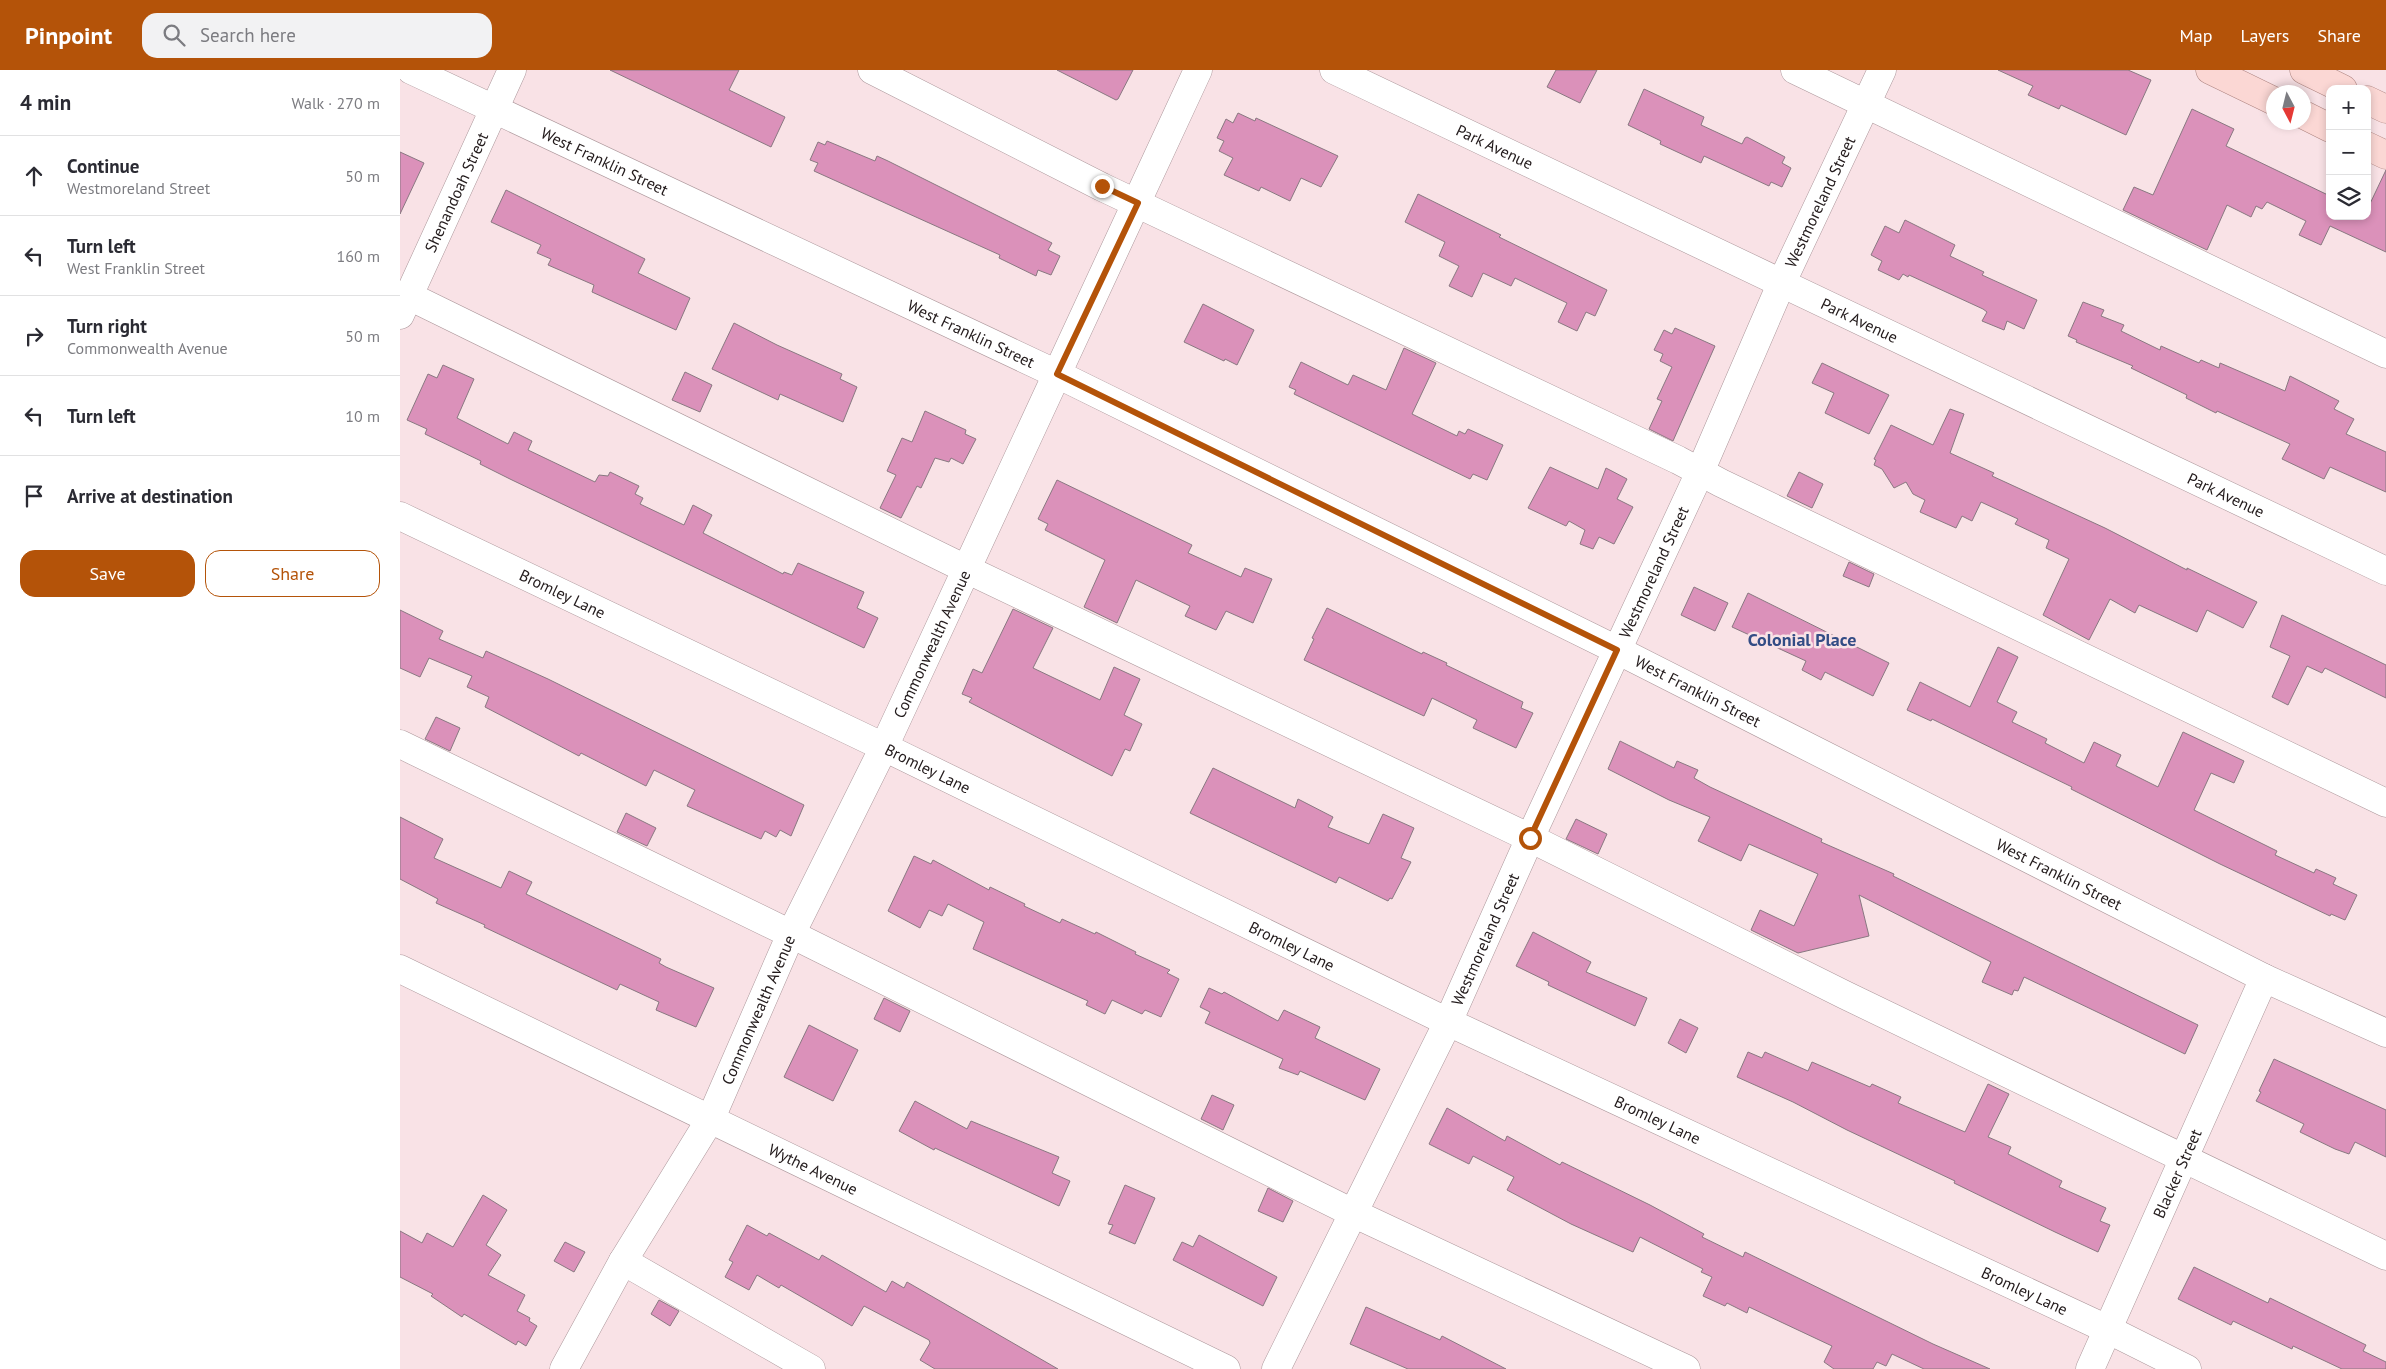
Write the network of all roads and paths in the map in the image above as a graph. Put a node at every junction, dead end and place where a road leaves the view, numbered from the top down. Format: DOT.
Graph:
graph roads {
  1 [pos="410,70"];
  2 [pos="512,70"];
  3 [pos="872,70"];
  4 [pos="1198,70"];
  5 [pos="1334,70"];
  6 [pos="1794,70"];
  7 [pos="1882,70"];
  8 [pos="2210,70"];
  9 [pos="2304,70"];
  10 [pos="2335,85"];
  11 [pos="2266,97"];
  12 [pos="2371,102"];
  13 [pos="1866,105"];
  14 [pos="2386,109"];
  15 [pos="495,110"];
  16 [pos="2311,118"];
  17 [pos="2326,126"];
  18 [pos="2371,148"];
  19 [pos="2386,155"];
  20 [pos="1138,203"];
  21 [pos="410,264"];
  22 [pos="1782,282"];
  23 [pos="405,306"];
  24 [pos="2386,354"];
  25 [pos="1057,374"];
  26 [pos="1700,472"];
  27 [pos="400,516"];
  28 [pos="966,569"];
  29 [pos="2386,571"];
  30 [pos="1617,650"];
  31 [pos="400,744"];
  32 [pos="884,747"];
  33 [pos="2386,803"];
  34 [pos="1530,838"];
  35 [pos="791,934"];
  36 [pos="400,969"];
  37 [pos="2264,978"];
  38 [pos="1448,1022"];
  39 [pos="2386,1033"];
  40 [pos="710,1118"];
  41 [pos="2184,1160"];
  42 [pos="1353,1213"];
  43 [pos="2386,1256"];
  44 [pos="622,1261"];
  45 [pos="2109,1330"];
  46 [pos="564,1369"];
  47 [pos="811,1369"];
  48 [pos="1226,1369"];
  49 [pos="1276,1369"];
  50 [pos="1686,1369"];
  51 [pos="2090,1369"];
  52 [pos="2186,1369"];
  1 -- 15 [label="street, West Franklin Street"];
  2 -- 15 [label="street, Shenandoah Street"];
  3 -- 20 [label="street"];
  4 -- 20 [label="street, Commonwealth Avenue"];
  5 -- 22 [label="street, Park Avenue"];
  6 -- 13 [label="street"];
  7 -- 13 [label="street, Westmoreland Street"];
  8 -- 11 [label="main road"];
  9 -- 10 [label="main road"];
  12 -- 14 [label="main road"];
  13 -- 22 [label="street, Westmoreland Street"];
  13 -- 24 [label="street"];
  15 -- 21 [label="street, Shenandoah Street"];
  15 -- 25 [label="street, West Franklin Street"];
  16 -- 17 [label="main road"];
  18 -- 19 [label="main road"];
  20 -- 25 [label="street, Commonwealth Avenue"];
  20 -- 26 [label="street"];
  21 -- 23 [label="street, Shenandoah Street"];
  22 -- 26 [label="street, Westmoreland Street"];
  22 -- 29 [label="street, Park Avenue"];
  23 -- 28 [label="street"];
  25 -- 28 [label="street, Commonwealth Avenue"];
  25 -- 30 [label="street, West Franklin Street"];
  26 -- 30 [label="street, Westmoreland Street"];
  26 -- 33 [label="street"];
  27 -- 32 [label="street, Bromley Lane"];
  28 -- 32 [label="street, Commonwealth Avenue"];
  28 -- 34 [label="street"];
  30 -- 34 [label="street, Westmoreland Street"];
  30 -- 37 [label="street, West Franklin Street"];
  31 -- 35 [label="street"];
  32 -- 35 [label="street, Commonwealth Avenue"];
  32 -- 38 [label="street, Bromley Lane"];
  34 -- 38 [label="street, Westmoreland Street"];
  34 -- 41 [label="street"];
  35 -- 40 [label="street, Commonwealth Avenue"];
  35 -- 42 [label="street"];
  36 -- 40 [label="street, Wythe Avenue"];
  37 -- 39 [label="street, West Franklin Street"];
  37 -- 41 [label="street, Blacker Street"];
  38 -- 42 [label="street, Westmoreland Street"];
  38 -- 45 [label="street, Bromley Lane"];
  40 -- 44 [label="street, Commonwealth Avenue"];
  40 -- 48 [label="street, Wythe Avenue"];
  41 -- 43 [label="street"];
  41 -- 45 [label="street, Blacker Street"];
  42 -- 49 [label="street, Westmoreland Street"];
  42 -- 50 [label="street"];
  44 -- 46 [label="street, Commonwealth Avenue"];
  44 -- 47 [label="street"];
  45 -- 51 [label="street, Blacker Street"];
  45 -- 52 [label="street, Bromley Lane"];
}
